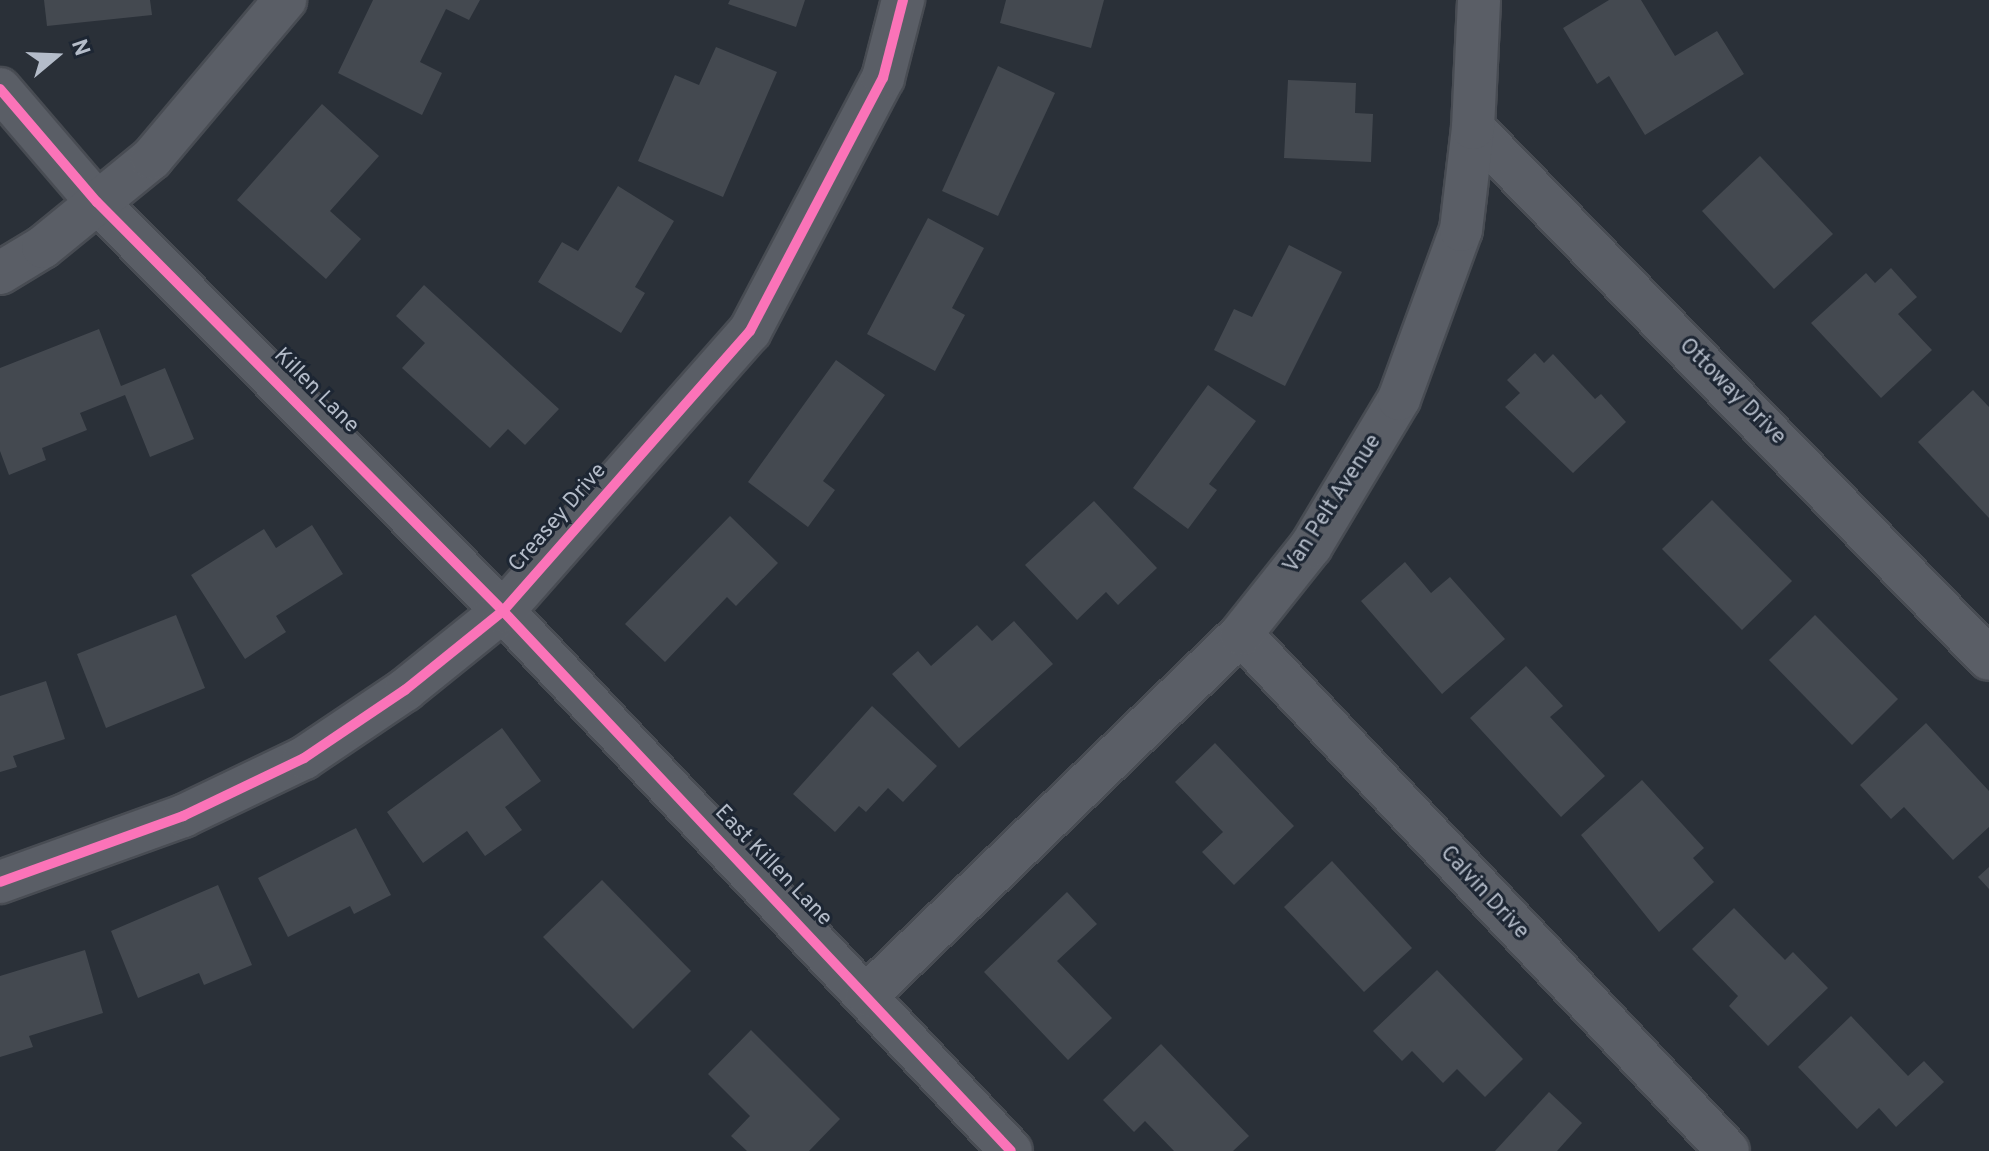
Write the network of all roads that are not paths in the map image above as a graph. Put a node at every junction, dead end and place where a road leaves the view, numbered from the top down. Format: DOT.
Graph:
graph roads {
  1 [pos="285,0"];
  2 [pos="903,0"];
  3 [pos="1479,0"];
  4 [pos="0,89"];
  5 [pos="1473,128"];
  6 [pos="97,202"];
  7 [pos="0,273"];
  8 [pos="503,611"];
  9 [pos="1241,634"];
  10 [pos="1989,659"];
  11 [pos="0,882"];
  12 [pos="867,995"];
  13 [pos="1011,1151"];
  14 [pos="1728,1151"];
  1 -- 6 [label="street"];
  2 -- 8 [label="street, Creasey Drive"];
  3 -- 5 [label="street, Van Pelt Avenue"];
  4 -- 6 [label="street, Killen Lane"];
  5 -- 9 [label="street, Van Pelt Avenue"];
  5 -- 10 [label="street, Ottoway Drive"];
  6 -- 7 [label="street"];
  6 -- 8 [label="street, Killen Lane"];
  8 -- 11 [label="street, Creasey Drive"];
  8 -- 12 [label="street, East Killen Lane"];
  9 -- 12 [label="street, Van Pelt Avenue"];
  9 -- 14 [label="street, Calvin Drive"];
  12 -- 13 [label="street, East Killen Lane"];
}
